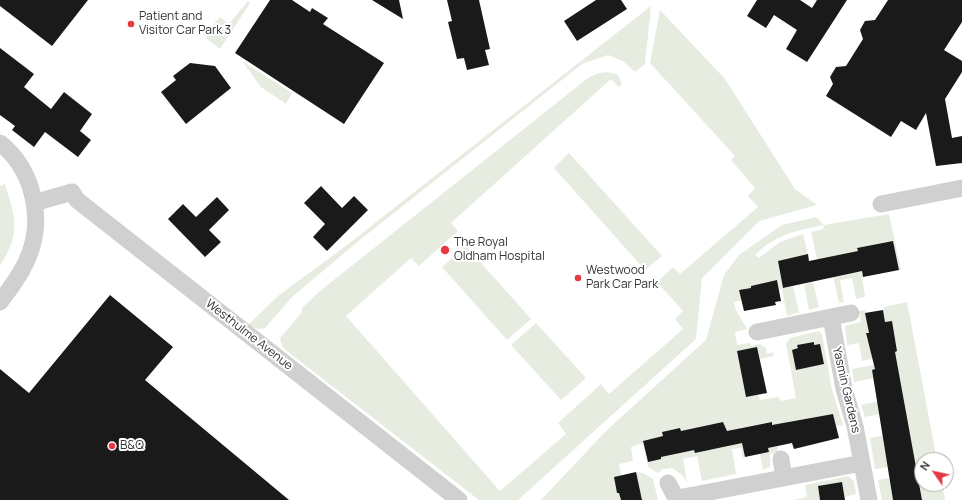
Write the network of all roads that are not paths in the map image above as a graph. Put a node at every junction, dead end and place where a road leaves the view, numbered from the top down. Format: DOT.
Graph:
graph roads {
  1 [pos="0,143"];
  2 [pos="962,188"];
  3 [pos="34,203"];
  4 [pos="880,204"];
  5 [pos="0,302"];
  6 [pos="851,313"];
  7 [pos="831,317"];
  8 [pos="768,335"];
  9 [pos="781,459"];
  10 [pos="862,463"];
  11 [pos="784,478"];
  12 [pos="668,483"];
  13 [pos="677,499"];
  14 [pos="459,500"];
  15 [pos="869,500"];
  1 -- 3 [label="street"];
  2 -- 4 [label="street"];
  3 -- 5 [label="street"];
  3 -- 14 [label="street, Westhulme Avenue"];
  6 -- 7 [label="street"];
  7 -- 8 [label="street"];
  7 -- 10 [label="street, Yasmin Gardens"];
  9 -- 11 [label="street"];
  10 -- 11 [label="street"];
  10 -- 15 [label="street, Yasmin Gardens"];
  11 -- 13 [label="street"];
  12 -- 13 [label="street"];
}
